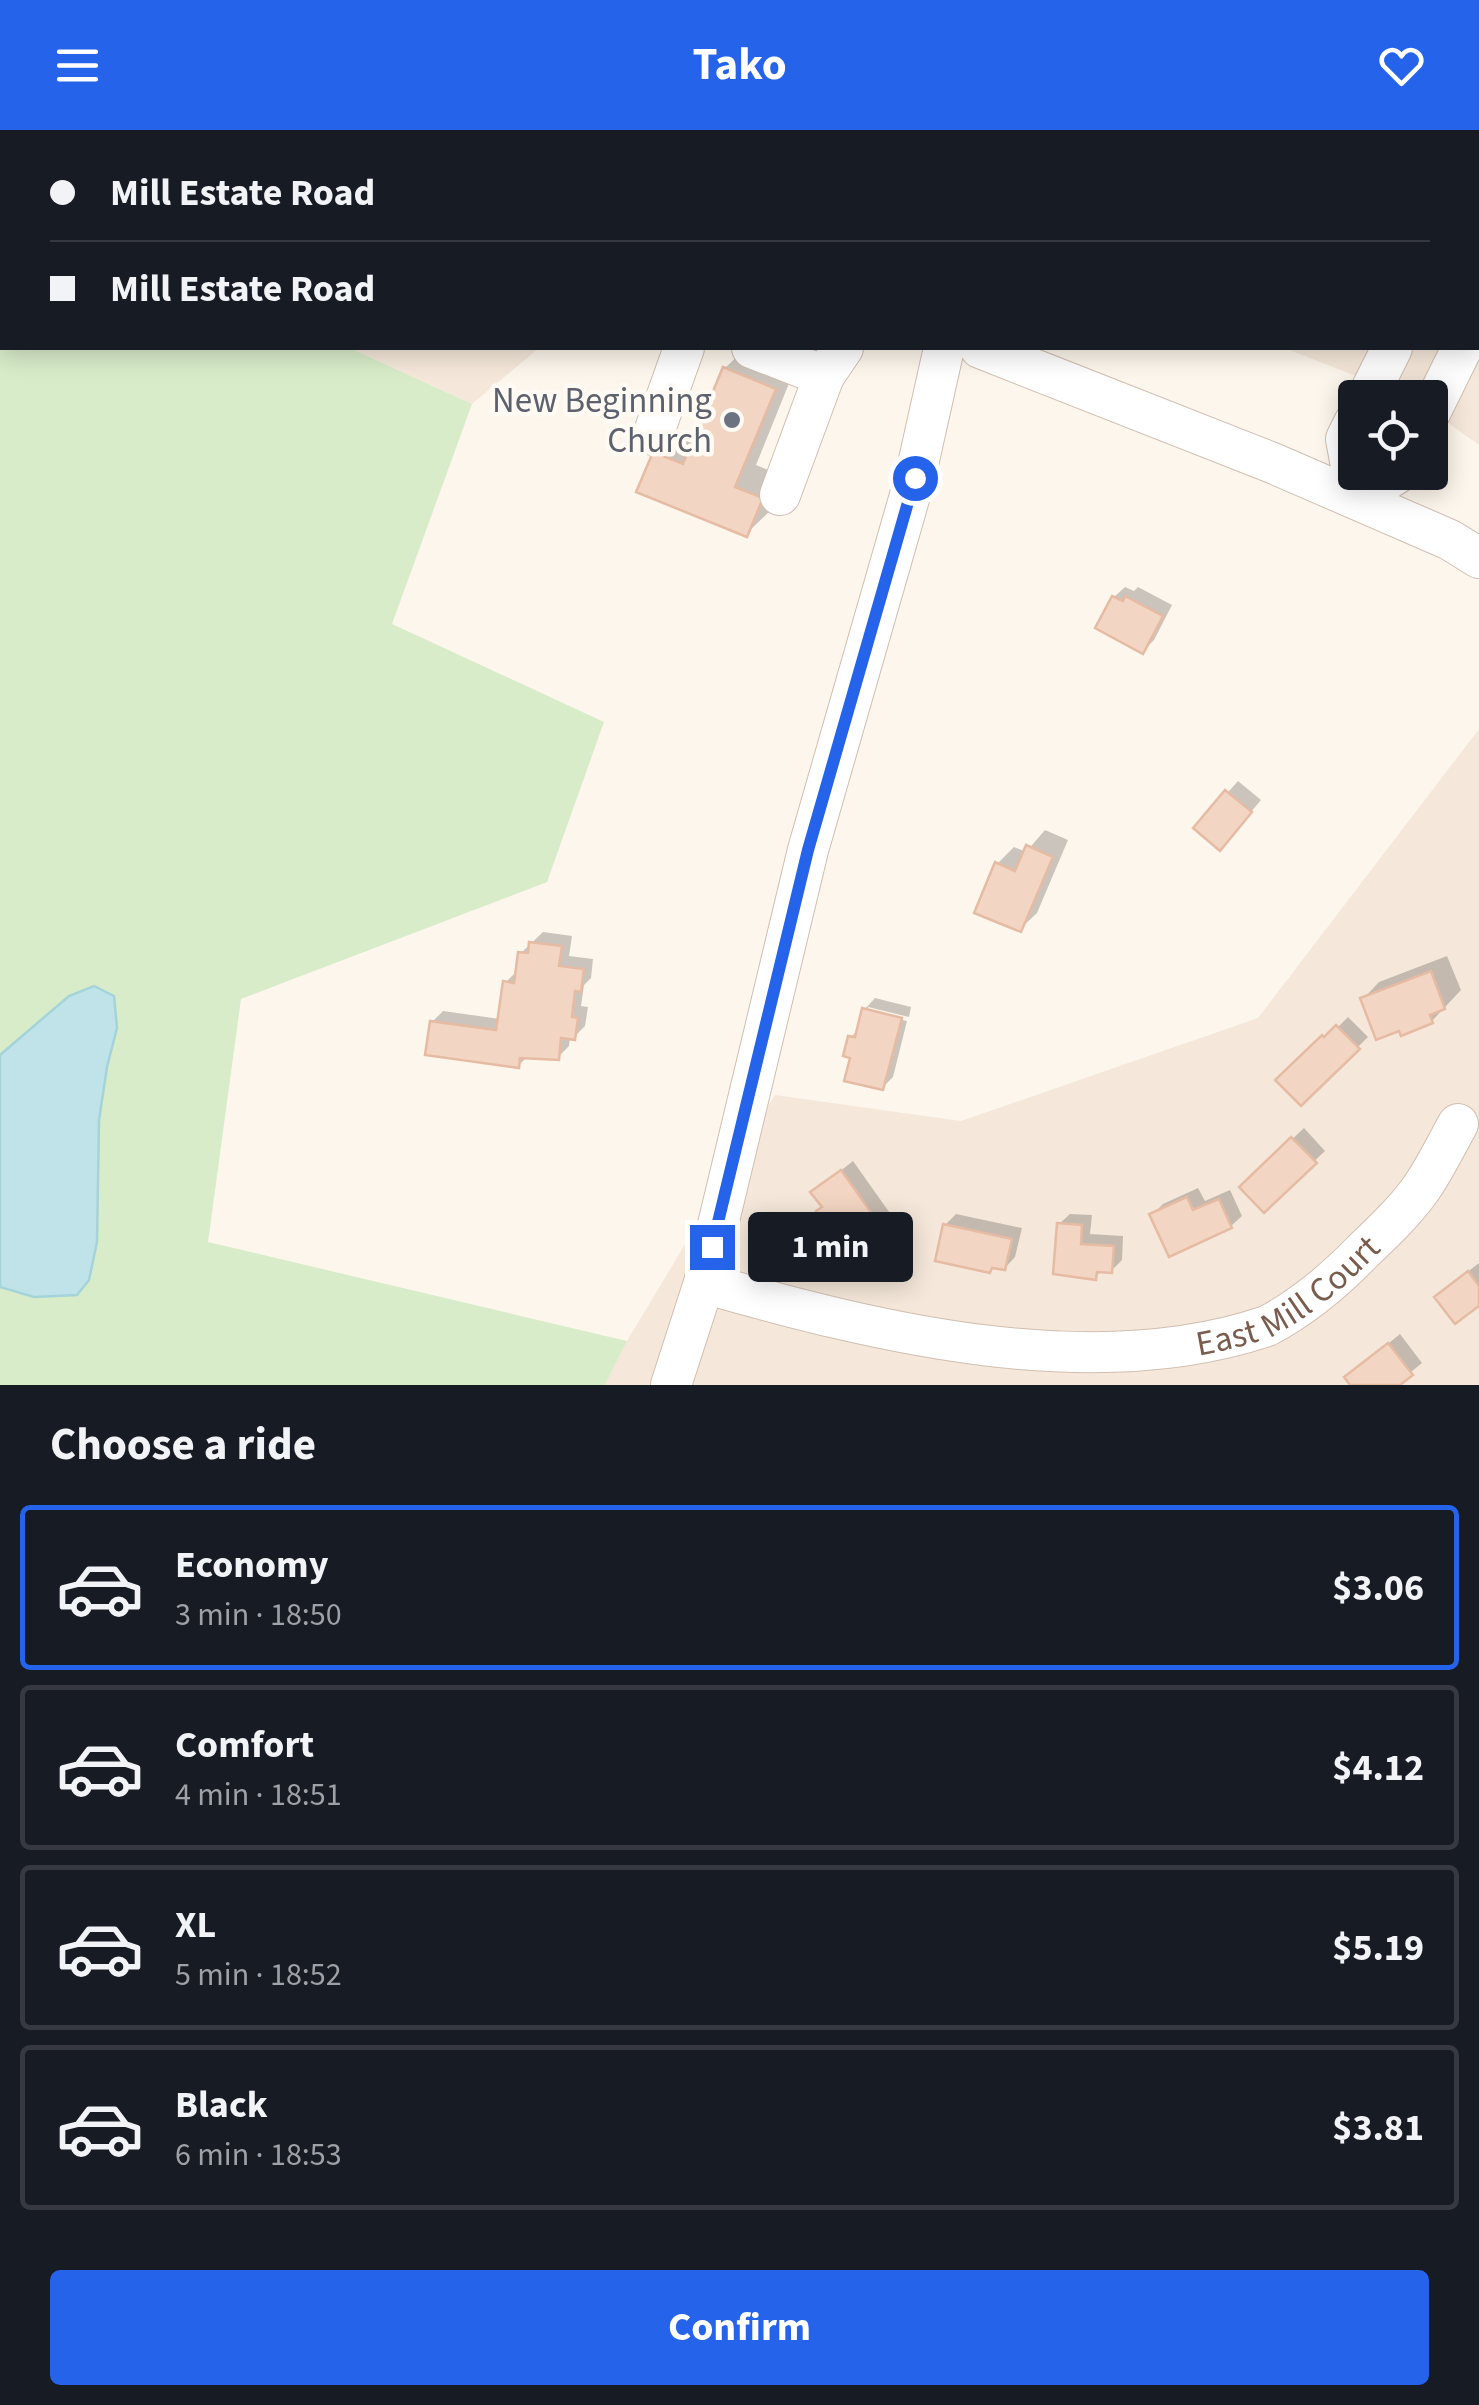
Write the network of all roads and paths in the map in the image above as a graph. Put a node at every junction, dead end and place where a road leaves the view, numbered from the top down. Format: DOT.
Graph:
graph roads {
  1 [pos="683,350"];
  2 [pos="764,350"];
  3 [pos="944,350"];
  4 [pos="985,350"];
  5 [pos="1391,350"];
  6 [pos="1461,350"];
  7 [pos="833,362"];
  8 [pos="1376,380"];
  9 [pos="1446,380"];
  10 [pos="652,435"];
  11 [pos="1355,490"];
  12 [pos="1371,490"];
  13 [pos="780,495"];
  14 [pos="1357,499"];
  15 [pos="1479,558"];
  16 [pos="1458,1124"];
  17 [pos="704,1283"];
  18 [pos="671,1385"];
  1 -- 10 [label="street"];
  2 -- 7 [label="street"];
  3 -- 17 [label="street"];
  4 -- 14 [label="street"];
  5 -- 8 [label="street"];
  6 -- 9 [label="street"];
  7 -- 13 [label="street"];
  11 -- 14 [label="street"];
  12 -- 14 [label="street"];
  14 -- 15 [label="street"];
  16 -- 17 [label="street, East Mill Court"];
  17 -- 18 [label="street"];
}
